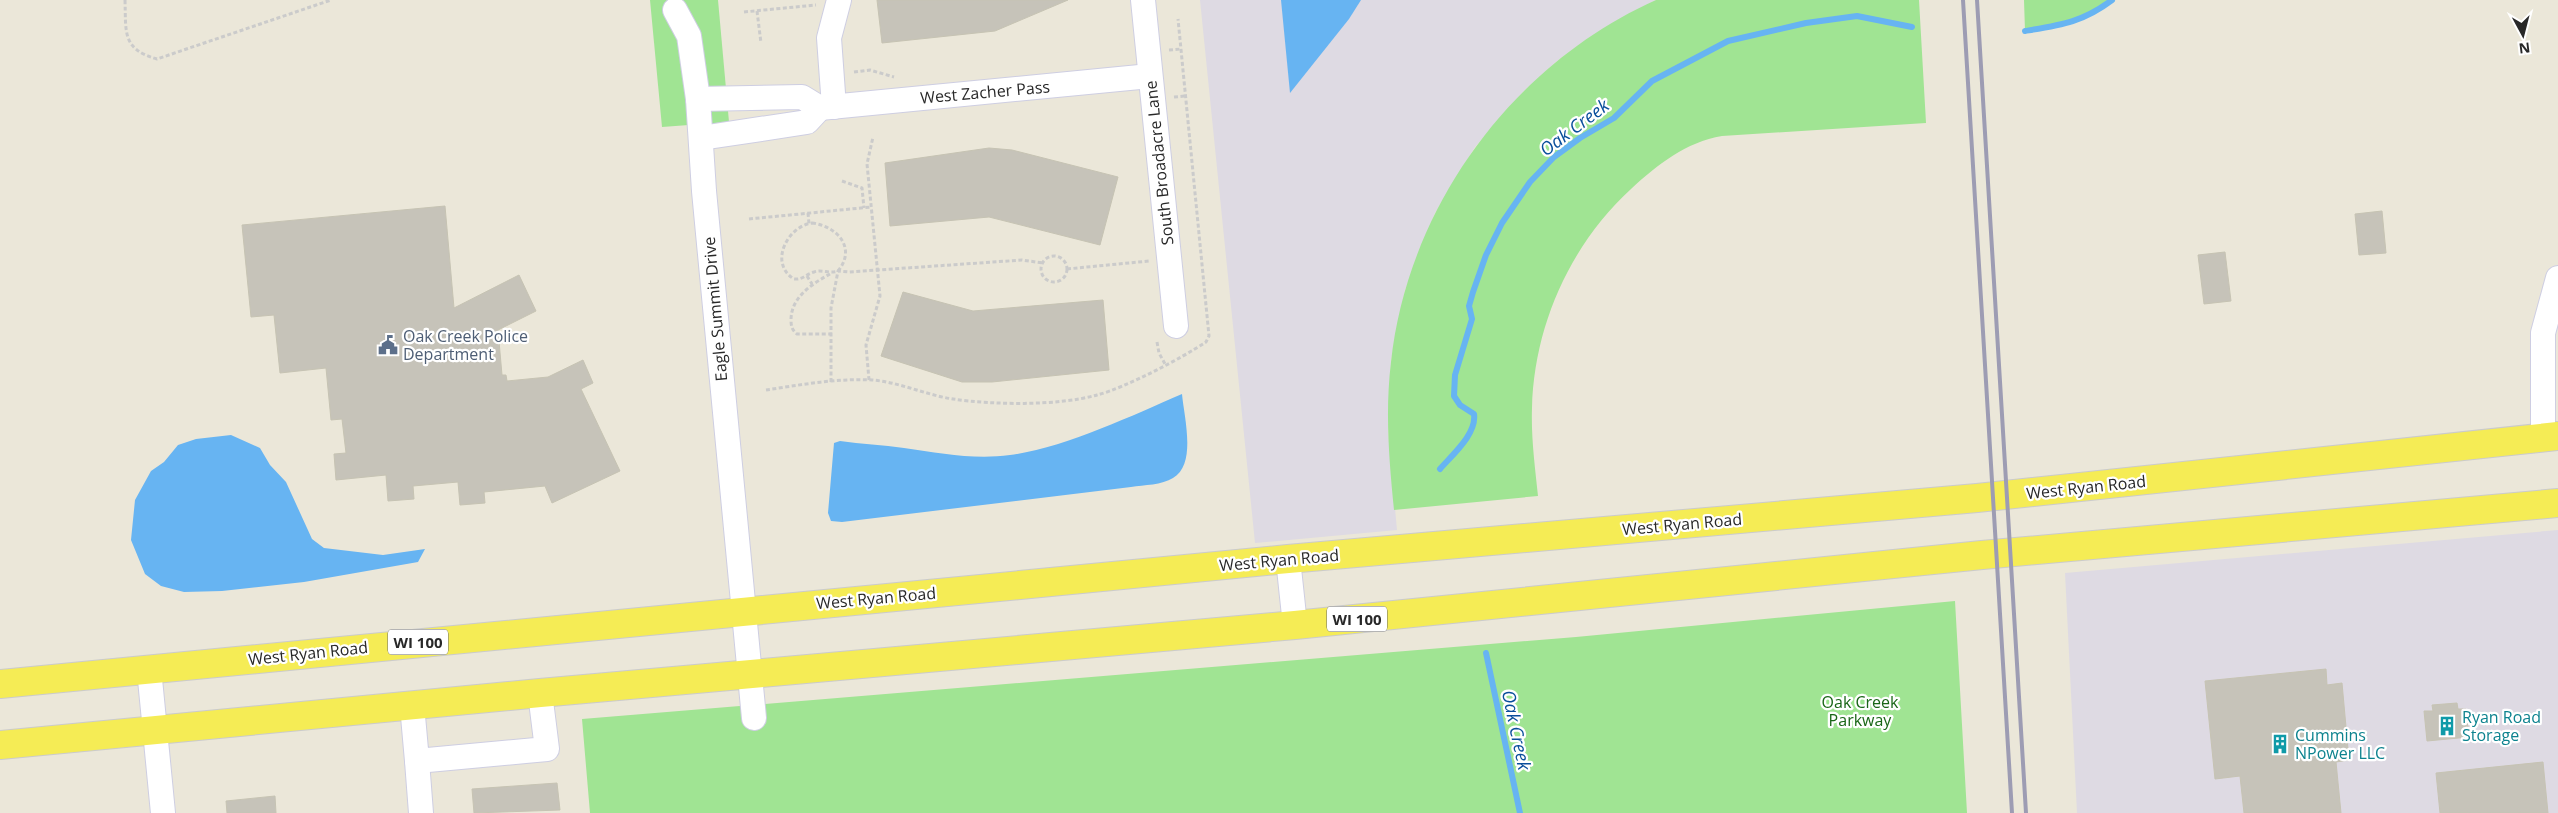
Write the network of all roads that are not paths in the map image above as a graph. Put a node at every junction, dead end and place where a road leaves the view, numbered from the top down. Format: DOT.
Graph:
graph roads {
  1 [pos="1143,0"];
  2 [pos="828,2"];
  3 [pos="675,10"];
  4 [pos="1150,76"];
  5 [pos="698,99"];
  6 [pos="827,108"];
  7 [pos="701,138"];
  8 [pos="2558,278"];
  9 [pos="1176,326"];
  10 [pos="2550,437"];
  11 [pos="2558,503"];
  12 [pos="1288,559"];
  13 [pos="744,610"];
  14 [pos="1296,625"];
  15 [pos="148,668"];
  16 [pos="750,674"];
  17 [pos="0,684"];
  18 [pos="540,693"];
  19 [pos="412,705"];
  20 [pos="754,718"];
  21 [pos="155,730"];
  22 [pos="0,745"];
  23 [pos="417,760"];
  24 [pos="163,813"];
  25 [pos="421,813"];
  1 -- 4 [label="street, South Broadacre Lane"];
  2 -- 6 [label="street"];
  3 -- 5 [label="street, Eagle Summit Drive"];
  4 -- 6 [label="street, West Zacher Pass"];
  4 -- 9 [label="street, South Broadacre Lane"];
  5 -- 6 [label="street"];
  5 -- 7 [label="street, Eagle Summit Drive"];
  6 -- 7 [label="street"];
  7 -- 13 [label="street, Eagle Summit Drive"];
  8 -- 10 [label="street"];
  10 -- 12 [label="main road, West Ryan Road / WI 100"];
  11 -- 14 [label="main road, WI 100"];
  12 -- 13 [label="main road, West Ryan Road / WI 100"];
  12 -- 14 [label="street"];
  13 -- 15 [label="main road, West Ryan Road / WI 100"];
  13 -- 16 [label="street, Eagle Summit Drive"];
  14 -- 16 [label="main road, WI 100"];
  15 -- 17 [label="main road, West Ryan Road / WI 100"];
  15 -- 21 [label="street"];
  16 -- 18 [label="main road, WI 100"];
  16 -- 20 [label="street, Eagle Summit Drive"];
  18 -- 19 [label="main road, WI 100"];
  18 -- 23 [label="street"];
  19 -- 21 [label="main road, WI 100"];
  19 -- 23 [label="street"];
  21 -- 22 [label="main road, WI 100"];
  21 -- 24 [label="street"];
  23 -- 25 [label="street"];
}
